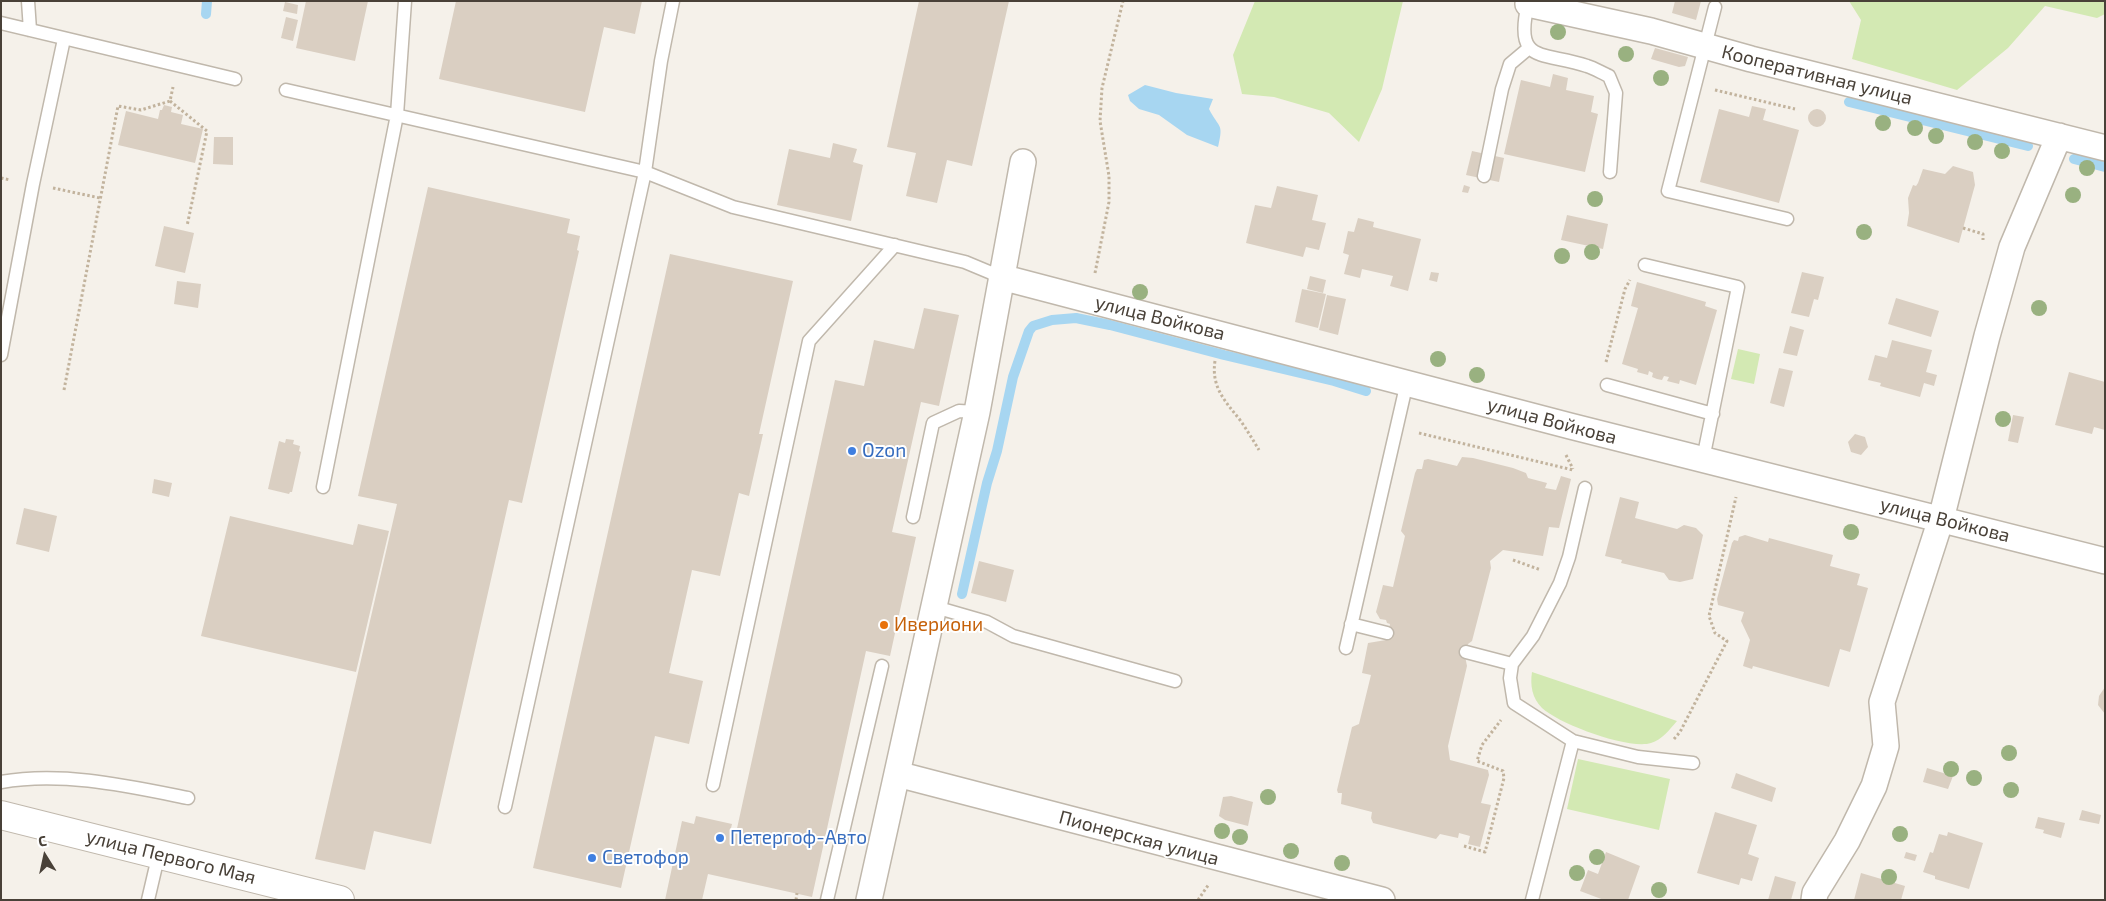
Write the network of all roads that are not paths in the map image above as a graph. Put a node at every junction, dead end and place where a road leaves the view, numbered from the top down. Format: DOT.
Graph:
graph roads {
  1 [pos="28,1"];
  2 [pos="404,1"];
  3 [pos="672,1"];
  4 [pos="1528,4"];
  5 [pos="1715,7"];
  6 [pos="1,23"];
  7 [pos="30,30"];
  8 [pos="64,39"];
  9 [pos="1704,46"];
  10 [pos="1529,48"];
  11 [pos="235,79"];
  12 [pos="286,90"];
  13 [pos="397,115"];
  14 [pos="2058,136"];
  15 [pos="2105,148"];
  16 [pos="1023,162"];
  17 [pos="645,172"];
  18 [pos="1610,172"];
  19 [pos="1484,176"];
  20 [pos="1787,219"];
  21 [pos="895,245"];
  22 [pos="1645,266"];
  23 [pos="1001,277"];
  24 [pos="1,355"];
  25 [pos="1407,382"];
  26 [pos="1607,385"];
  27 [pos="977,412"];
  28 [pos="1712,414"];
  29 [pos="1702,459"];
  30 [pos="323,487"];
  31 [pos="1585,488"];
  32 [pos="913,517"];
  33 [pos="1941,519"];
  34 [pos="2105,561"];
  35 [pos="934,607"];
  36 [pos="1351,624"];
  37 [pos="1388,633"];
  38 [pos="1346,648"];
  39 [pos="1466,652"];
  40 [pos="1512,664"];
  41 [pos="882,666"];
  42 [pos="1175,681"];
  43 [pos="1573,741"];
  44 [pos="1693,763"];
  45 [pos="897,774"];
  46 [pos="1,782"];
  47 [pos="714,785"];
  48 [pos="188,798"];
  49 [pos="505,807"];
  50 [pos="1,815"];
  51 [pos="159,853"];
  52 [pos="148,900"];
  53 [pos="340,900"];
  54 [pos="827,900"];
  55 [pos="869,900"];
  56 [pos="1382,900"];
  57 [pos="1532,900"];
  58 [pos="1814,900"];
  1 -- 7 [label="lane"];
  2 -- 13 [label="lane"];
  3 -- 17 [label="lane"];
  4 -- 9 [label="street, Кооперативная улица"];
  4 -- 10 [label="lane"];
  5 -- 9 [label="lane"];
  6 -- 7 [label="lane"];
  7 -- 8 [label="lane"];
  8 -- 11 [label="lane"];
  8 -- 24 [label="lane"];
  9 -- 14 [label="street, Кооперативная улица"];
  9 -- 20 [label="lane"];
  10 -- 18 [label="lane"];
  10 -- 19 [label="lane"];
  12 -- 13 [label="lane"];
  13 -- 17 [label="lane"];
  13 -- 30 [label="lane"];
  14 -- 15 [label="street, Кооперативная улица"];
  14 -- 33 [label="street"];
  16 -- 23 [label="street"];
  17 -- 21 [label="lane"];
  17 -- 49 [label="lane"];
  21 -- 23 [label="lane"];
  21 -- 47 [label="lane"];
  22 -- 28 [label="lane"];
  23 -- 25 [label="street, улица Войкова"];
  23 -- 27 [label="street"];
  25 -- 29 [label="street, улица Войкова"];
  25 -- 36 [label="lane"];
  26 -- 28 [label="lane"];
  27 -- 32 [label="lane"];
  27 -- 35 [label="street"];
  28 -- 29 [label="lane"];
  29 -- 33 [label="street, улица Войкова"];
  31 -- 40 [label="lane"];
  33 -- 34 [label="street, улица Войкова"];
  33 -- 58 [label="street"];
  35 -- 42 [label="lane"];
  35 -- 45 [label="street"];
  36 -- 37 [label="lane"];
  36 -- 38 [label="lane"];
  39 -- 40 [label="lane"];
  40 -- 43 [label="lane"];
  41 -- 54 [label="lane"];
  43 -- 44 [label="lane"];
  43 -- 57 [label="lane"];
  45 -- 55 [label="street"];
  45 -- 56 [label="street, Пионерская улица"];
  46 -- 48 [label="lane"];
  50 -- 51 [label="street, улица Первого Мая"];
  51 -- 52 [label="lane"];
  51 -- 53 [label="street, улица Первого Мая"];
}
